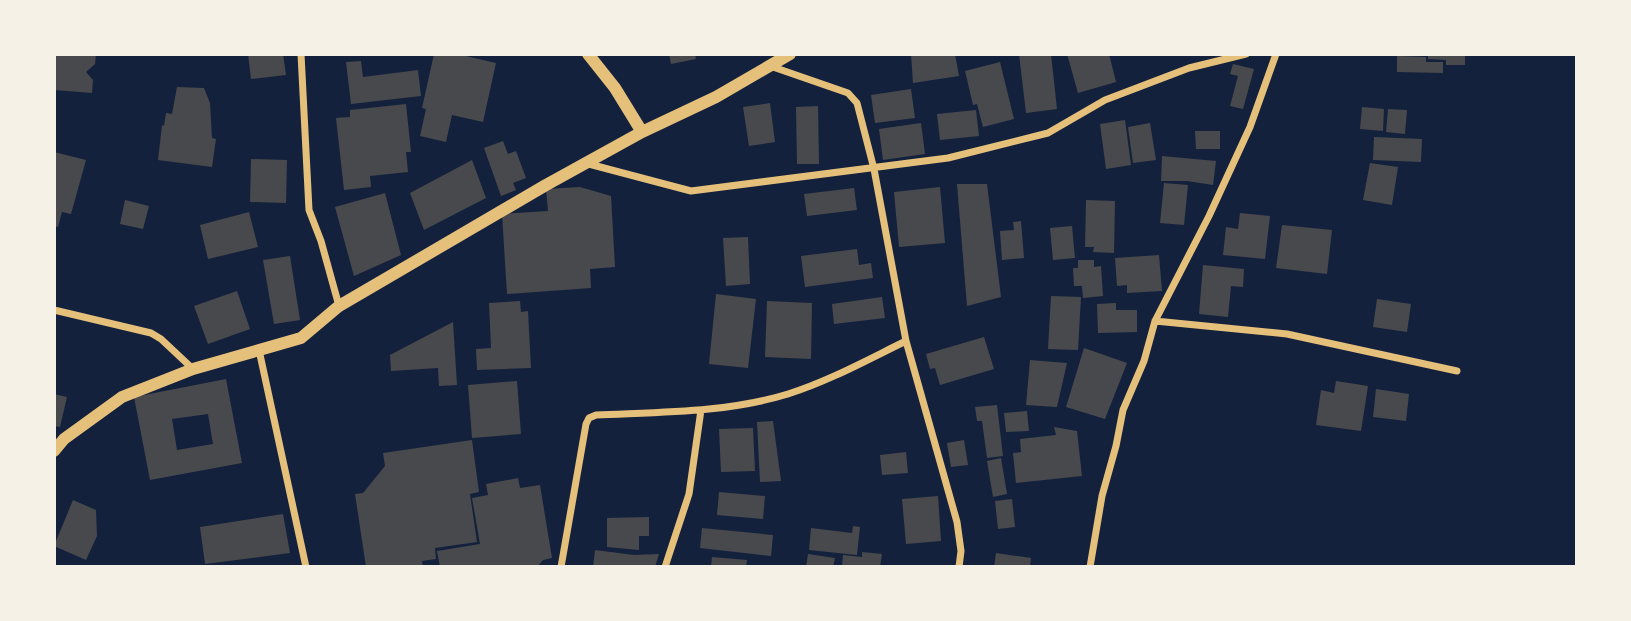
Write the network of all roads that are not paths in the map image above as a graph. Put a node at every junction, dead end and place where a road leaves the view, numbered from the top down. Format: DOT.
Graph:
graph roads {
  1 [pos="300,54"];
  2 [pos="588,54"];
  3 [pos="790,54"];
  4 [pos="1245,54"];
  5 [pos="1276,54"];
  6 [pos="769,66"];
  7 [pos="642,132"];
  8 [pos="585,163"];
  9 [pos="874,169"];
  10 [pos="340,306"];
  11 [pos="54,310"];
  12 [pos="1156,321"];
  13 [pos="906,341"];
  14 [pos="259,349"];
  15 [pos="193,369"];
  16 [pos="1457,371"];
  17 [pos="701,410"];
  18 [pos="54,451"];
  19 [pos="306,567"];
  20 [pos="561,567"];
  21 [pos="665,567"];
  22 [pos="959,567"];
  23 [pos="1090,567"];
  1 -- 10 [label="street"];
  2 -- 7 [label="street"];
  3 -- 6 [label="street"];
  4 -- 9 [label="street"];
  5 -- 12 [label="street"];
  6 -- 7 [label="street"];
  6 -- 9 [label="street"];
  7 -- 8 [label="street"];
  8 -- 9 [label="street"];
  8 -- 10 [label="street"];
  9 -- 13 [label="street"];
  10 -- 14 [label="street"];
  11 -- 15 [label="street"];
  12 -- 16 [label="street"];
  12 -- 23 [label="street"];
  13 -- 17 [label="street"];
  13 -- 22 [label="street"];
  14 -- 15 [label="street"];
  14 -- 19 [label="street"];
  15 -- 18 [label="street"];
  17 -- 20 [label="street"];
  17 -- 21 [label="street"];
}
